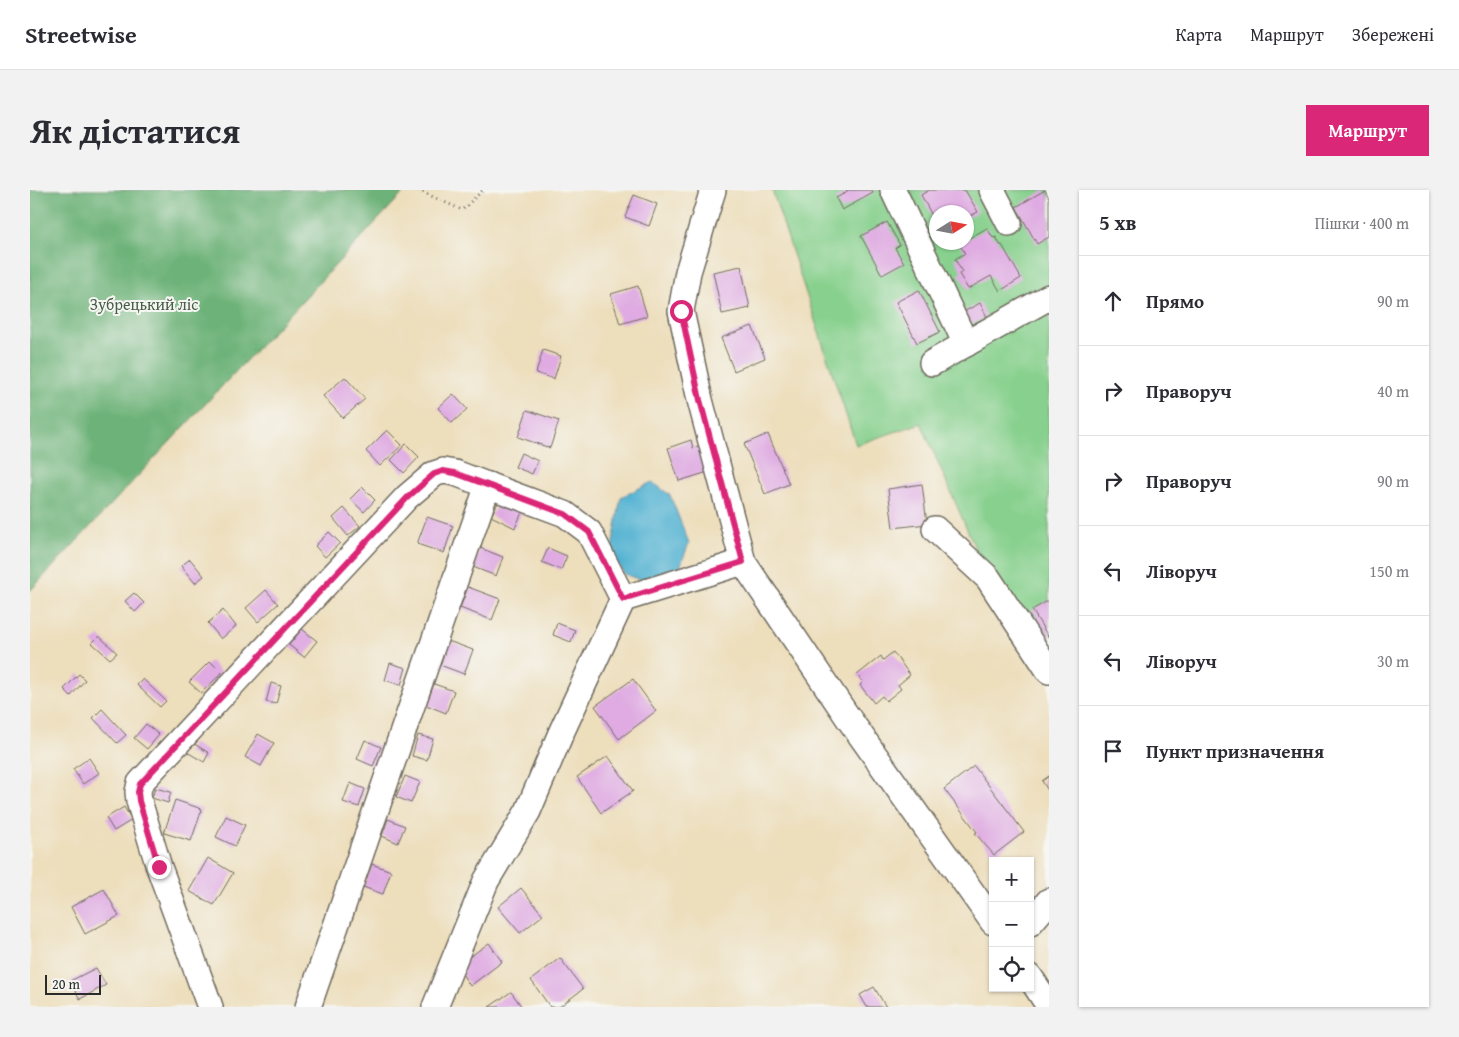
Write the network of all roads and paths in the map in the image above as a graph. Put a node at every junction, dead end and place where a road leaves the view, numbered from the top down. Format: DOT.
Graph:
graph roads {
  1 [pos="418,190"];
  2 [pos="484,190"];
  3 [pos="713,190"];
  4 [pos="894,190"];
  5 [pos="992,190"];
  6 [pos="1009,223"];
  7 [pos="1049,297"];
  8 [pos="966,344"];
  9 [pos="932,363"];
  10 [pos="488,485"];
  11 [pos="935,529"];
  12 [pos="743,562"];
  13 [pos="623,599"];
  14 [pos="1049,671"];
  15 [pos="1049,901"];
  16 [pos="989,916"];
  17 [pos="1034,918"];
  18 [pos="1034,983"];
  19 [pos="1049,1006"];
  20 [pos="210,1007"];
  21 [pos="308,1007"];
  22 [pos="435,1007"];
  1 -- 2 [label="path"];
  3 -- 12 [label="street"];
  4 -- 8 [label="street"];
  5 -- 6 [label="street"];
  7 -- 8 [label="street"];
  8 -- 9 [label="street"];
  10 -- 13 [label="street"];
  10 -- 20 [label="street"];
  10 -- 21 [label="street"];
  11 -- 14 [label="street"];
  12 -- 13 [label="street"];
  12 -- 16 [label="street"];
  13 -- 22 [label="street"];
  15 -- 17 [label="street"];
  18 -- 19 [label="street"];
}
